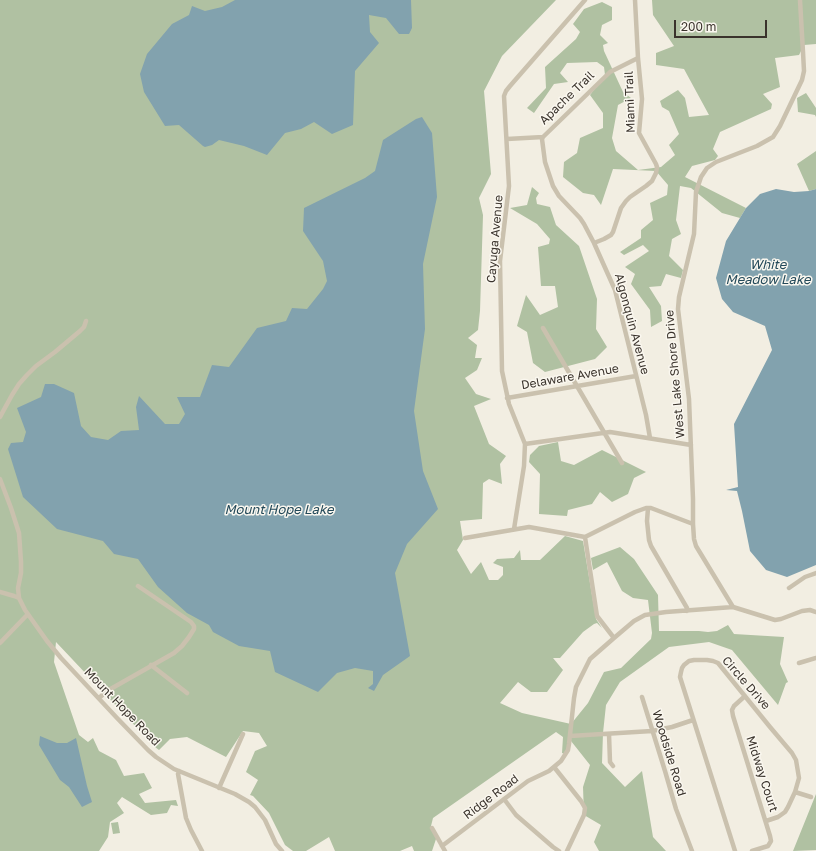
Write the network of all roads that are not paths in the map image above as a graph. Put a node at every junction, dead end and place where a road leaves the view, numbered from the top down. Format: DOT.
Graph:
graph roads {
  1 [pos="585,0"];
  2 [pos="634,0"];
  3 [pos="800,0"];
  4 [pos="638,58"];
  5 [pos="543,137"];
  6 [pos="507,139"];
  7 [pos="594,243"];
  8 [pos="86,321"];
  9 [pos="543,328"];
  10 [pos="636,376"];
  11 [pos="577,386"];
  12 [pos="507,398"];
  13 [pos="0,417"];
  14 [pos="604,433"];
  15 [pos="650,438"];
  16 [pos="525,444"];
  17 [pos="691,445"];
  18 [pos="622,463"];
  19 [pos="0,479"];
  20 [pos="648,508"];
  21 [pos="693,524"];
  22 [pos="514,529"];
  23 [pos="466,538"];
  24 [pos="585,538"];
  25 [pos="816,573"];
  26 [pos="138,586"];
  27 [pos="789,588"];
  28 [pos="0,592"];
  29 [pos="18,598"];
  30 [pos="733,607"];
  31 [pos="687,610"];
  32 [pos="816,612"];
  33 [pos="28,614"];
  34 [pos="614,638"];
  35 [pos="0,643"];
  36 [pos="816,658"];
  37 [pos="799,663"];
  38 [pos="151,665"];
  39 [pos="187,693"];
  40 [pos="745,696"];
  41 [pos="642,697"];
  42 [pos="99,698"];
  43 [pos="693,720"];
  44 [pos="652,731"];
  45 [pos="243,734"];
  46 [pos="609,734"];
  47 [pos="570,736"];
  48 [pos="613,766"];
  49 [pos="554,767"];
  50 [pos="179,771"];
  51 [pos="219,788"];
  52 [pos="795,792"];
  53 [pos="811,797"];
  54 [pos="504,799"];
  55 [pos="766,821"];
  56 [pos="432,828"];
  57 [pos="442,846"];
  58 [pos="202,851"];
  59 [pos="282,851"];
  60 [pos="446,851"];
  61 [pos="559,851"];
  62 [pos="567,851"];
  63 [pos="692,851"];
  64 [pos="735,851"];
  65 [pos="752,851"];
  1 -- 6 [label="street, Cayuga Avenue"];
  2 -- 4 [label="street, Miami Trail"];
  3 -- 17 [label="street, West Lake Shore Drive"];
  4 -- 5 [label="street, Apache Trail"];
  4 -- 7 [label="street, Miami Trail"];
  5 -- 6 [label="street, Apache Trail"];
  5 -- 7 [label="street, Algonquin Avenue"];
  6 -- 12 [label="street, Cayuga Avenue"];
  7 -- 10 [label="street, Algonquin Avenue"];
  8 -- 13 [label="street"];
  9 -- 11 [label="street"];
  10 -- 11 [label="street, Delaware Avenue"];
  10 -- 15 [label="street, Algonquin Avenue"];
  11 -- 12 [label="street, Delaware Avenue"];
  11 -- 14 [label="street"];
  12 -- 16 [label="street, Cayuga Avenue"];
  14 -- 15 [label="street"];
  14 -- 16 [label="street"];
  14 -- 18 [label="street"];
  15 -- 17 [label="street"];
  16 -- 22 [label="street, Cayuga Avenue"];
  17 -- 21 [label="street, West Lake Shore Drive"];
  19 -- 29 [label="street"];
  20 -- 21 [label="street"];
  20 -- 24 [label="street"];
  20 -- 31 [label="street"];
  21 -- 30 [label="street, West Lake Shore Drive"];
  22 -- 23 [label="street"];
  22 -- 24 [label="street"];
  24 -- 34 [label="street"];
  25 -- 27 [label="street"];
  26 -- 38 [label="street"];
  28 -- 29 [label="street"];
  29 -- 33 [label="street, Mount Hope Road"];
  30 -- 31 [label="street, Ridge Road"];
  30 -- 32 [label="street"];
  31 -- 34 [label="street, Ridge Road"];
  33 -- 35 [label="street"];
  33 -- 42 [label="street, Mount Hope Road"];
  34 -- 47 [label="street, Ridge Road"];
  36 -- 37 [label="street"];
  38 -- 39 [label="street"];
  38 -- 42 [label="street"];
  40 -- 43 [label="street, Circle Drive"];
  40 -- 52 [label="street, Circle Drive"];
  40 -- 55 [label="street, Midway Court"];
  41 -- 44 [label="street, Woodside Road"];
  42 -- 50 [label="street, Mount Hope Road"];
  43 -- 44 [label="street"];
  43 -- 64 [label="street, Circle Drive"];
  44 -- 46 [label="street"];
  44 -- 63 [label="street, Woodside Road"];
  45 -- 51 [label="street"];
  46 -- 47 [label="street"];
  46 -- 48 [label="street"];
  47 -- 49 [label="street, Ridge Road"];
  49 -- 54 [label="street, Ridge Road"];
  49 -- 62 [label="street"];
  50 -- 51 [label="street, Mount Hope Road"];
  50 -- 58 [label="street"];
  51 -- 59 [label="street, Mount Hope Road"];
  52 -- 53 [label="street"];
  52 -- 55 [label="street, Circle Drive"];
  54 -- 57 [label="street, Ridge Road"];
  54 -- 61 [label="street"];
  55 -- 65 [label="street, Midway Court"];
  56 -- 57 [label="street"];
  57 -- 60 [label="street"];
}
